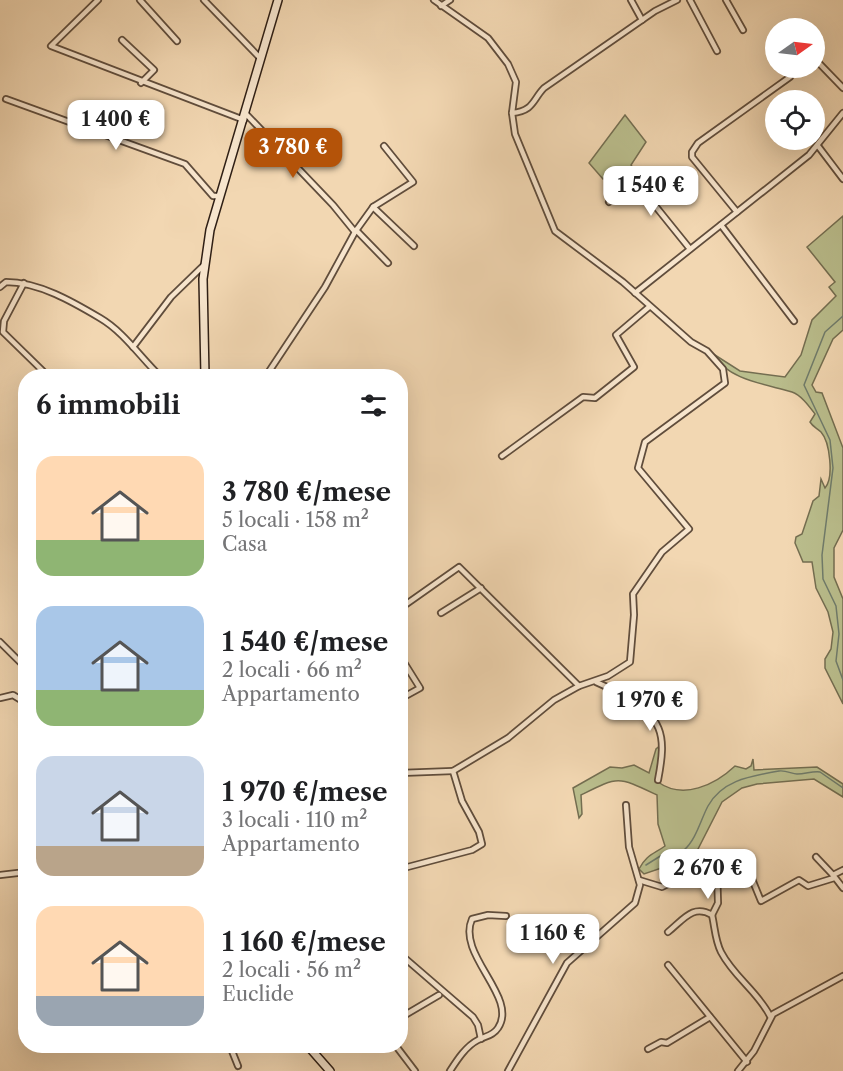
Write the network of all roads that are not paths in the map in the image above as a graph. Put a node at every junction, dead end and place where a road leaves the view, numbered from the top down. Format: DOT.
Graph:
graph roads {
  1 [pos="98,0"];
  2 [pos="140,0"];
  3 [pos="204,0"];
  4 [pos="278,0"];
  5 [pos="434,0"];
  6 [pos="450,0"];
  7 [pos="631,0"];
  8 [pos="677,0"];
  9 [pos="690,0"];
  10 [pos="726,0"];
  11 [pos="441,6"];
  12 [pos="642,20"];
  13 [pos="743,30"];
  14 [pos="122,40"];
  15 [pos="177,41"];
  16 [pos="717,51"];
  17 [pos="261,59"];
  18 [pos="825,69"];
  19 [pos="786,78"];
  20 [pos="141,83"];
  21 [pos="843,88"];
  22 [pos="6,99"];
  23 [pos="512,113"];
  24 [pos="843,113"];
  25 [pos="245,117"];
  26 [pos="825,137"];
  27 [pos="384,146"];
  28 [pos="813,150"];
  29 [pos="821,150"];
  30 [pos="843,179"];
  31 [pos="219,196"];
  32 [pos="609,202"];
  33 [pos="373,207"];
  34 [pos="737,212"];
  35 [pos="721,225"];
  36 [pos="356,231"];
  37 [pos="414,246"];
  38 [pos="690,249"];
  39 [pos="388,263"];
  40 [pos="204,265"];
  41 [pos="0,279"];
  42 [pos="6,282"];
  43 [pos="24,283"];
  44 [pos="0,287"];
  45 [pos="634,293"];
  46 [pos="649,307"];
  47 [pos="794,321"];
  48 [pos="133,347"];
  49 [pos="41,369"];
  50 [pos="152,369"];
  51 [pos="205,369"];
  52 [pos="271,369"];
  53 [pos="502,456"];
  54 [pos="481,588"];
  55 [pos="408,603"];
  56 [pos="441,613"];
  57 [pos="0,642"];
  58 [pos="18,660"];
  59 [pos="408,669"];
  60 [pos="596,682"];
  61 [pos="579,686"];
  62 [pos="651,690"];
  63 [pos="620,693"];
  64 [pos="408,695"];
  65 [pos="0,698"];
  66 [pos="18,698"];
  67 [pos="453,771"];
  68 [pos="408,773"];
  69 [pos="658,780"];
  70 [pos="626,805"];
  71 [pos="816,857"];
  72 [pos="408,867"];
  73 [pos="843,870"];
  74 [pos="694,871"];
  75 [pos="18,873"];
  76 [pos="0,875"];
  77 [pos="833,876"];
  78 [pos="639,880"];
  79 [pos="843,888"];
  80 [pos="712,915"];
  81 [pos="506,916"];
  82 [pos="668,932"];
  83 [pos="408,961"];
  84 [pos="668,965"];
  85 [pos="843,976"];
  86 [pos="439,995"];
  87 [pos="408,1013"];
  88 [pos="770,1016"];
  89 [pos="710,1017"];
  90 [pos="481,1039"];
  91 [pos="648,1049"];
  92 [pos="233,1053"];
  93 [pos="314,1053"];
  94 [pos="401,1053"];
  95 [pos="747,1062"];
  96 [pos="238,1066"];
  97 [pos="330,1071"];
  98 [pos="415,1071"];
  99 [pos="450,1071"];
  100 [pos="508,1071"];
  101 [pos="738,1071"];
  1 -- 20 [label="street"];
  2 -- 15 [label="street"];
  3 -- 17 [label="street"];
  4 -- 17 [label="street"];
  5 -- 11 [label="street"];
  6 -- 11 [label="street"];
  7 -- 12 [label="street"];
  8 -- 12 [label="street"];
  9 -- 16 [label="street"];
  10 -- 13 [label="street"];
  11 -- 23 [label="street"];
  12 -- 23 [label="street"];
  14 -- 20 [label="street"];
  17 -- 25 [label="street"];
  18 -- 21 [label="street"];
  19 -- 34 [label="street"];
  20 -- 25 [label="street"];
  22 -- 31 [label="street"];
  23 -- 45 [label="street"];
  24 -- 26 [label="street"];
  25 -- 31 [label="street"];
  25 -- 36 [label="street"];
  27 -- 33 [label="street"];
  28 -- 34 [label="street"];
  29 -- 30 [label="street"];
  31 -- 40 [label="street"];
  32 -- 38 [label="street"];
  33 -- 36 [label="street"];
  33 -- 37 [label="street"];
  34 -- 35 [label="street"];
  35 -- 38 [label="street"];
  35 -- 47 [label="street"];
  36 -- 39 [label="street"];
  36 -- 52 [label="street"];
  38 -- 45 [label="street"];
  40 -- 48 [label="street"];
  40 -- 51 [label="street"];
  41 -- 42 [label="street"];
  42 -- 43 [label="street"];
  42 -- 44 [label="street"];
  43 -- 48 [label="street"];
  43 -- 49 [label="street"];
  45 -- 46 [label="street"];
  46 -- 53 [label="street"];
  46 -- 60 [label="street"];
  48 -- 50 [label="street"];
  54 -- 55 [label="street"];
  54 -- 56 [label="street"];
  54 -- 61 [label="street"];
  57 -- 58 [label="street"];
  59 -- 64 [label="street"];
  60 -- 61 [label="street"];
  60 -- 63 [label="street"];
  61 -- 67 [label="street"];
  62 -- 63 [label="street"];
  63 -- 69 [label="street"];
  65 -- 66 [label="street"];
  67 -- 68 [label="street"];
  67 -- 72 [label="street"];
  70 -- 78 [label="street"];
  71 -- 77 [label="street"];
  73 -- 77 [label="street"];
  74 -- 78 [label="street"];
  75 -- 76 [label="street"];
  77 -- 79 [label="street"];
  77 -- 80 [label="street"];
  78 -- 100 [label="street"];
  80 -- 82 [label="street"];
  80 -- 88 [label="street"];
  81 -- 90 [label="street"];
  83 -- 90 [label="street"];
  84 -- 89 [label="street"];
  85 -- 88 [label="street"];
  86 -- 87 [label="street"];
  88 -- 95 [label="street"];
  89 -- 91 [label="street"];
  89 -- 95 [label="street"];
  90 -- 99 [label="street"];
  92 -- 96 [label="street"];
  93 -- 97 [label="street"];
  94 -- 98 [label="street"];
  95 -- 101 [label="street"];
}
